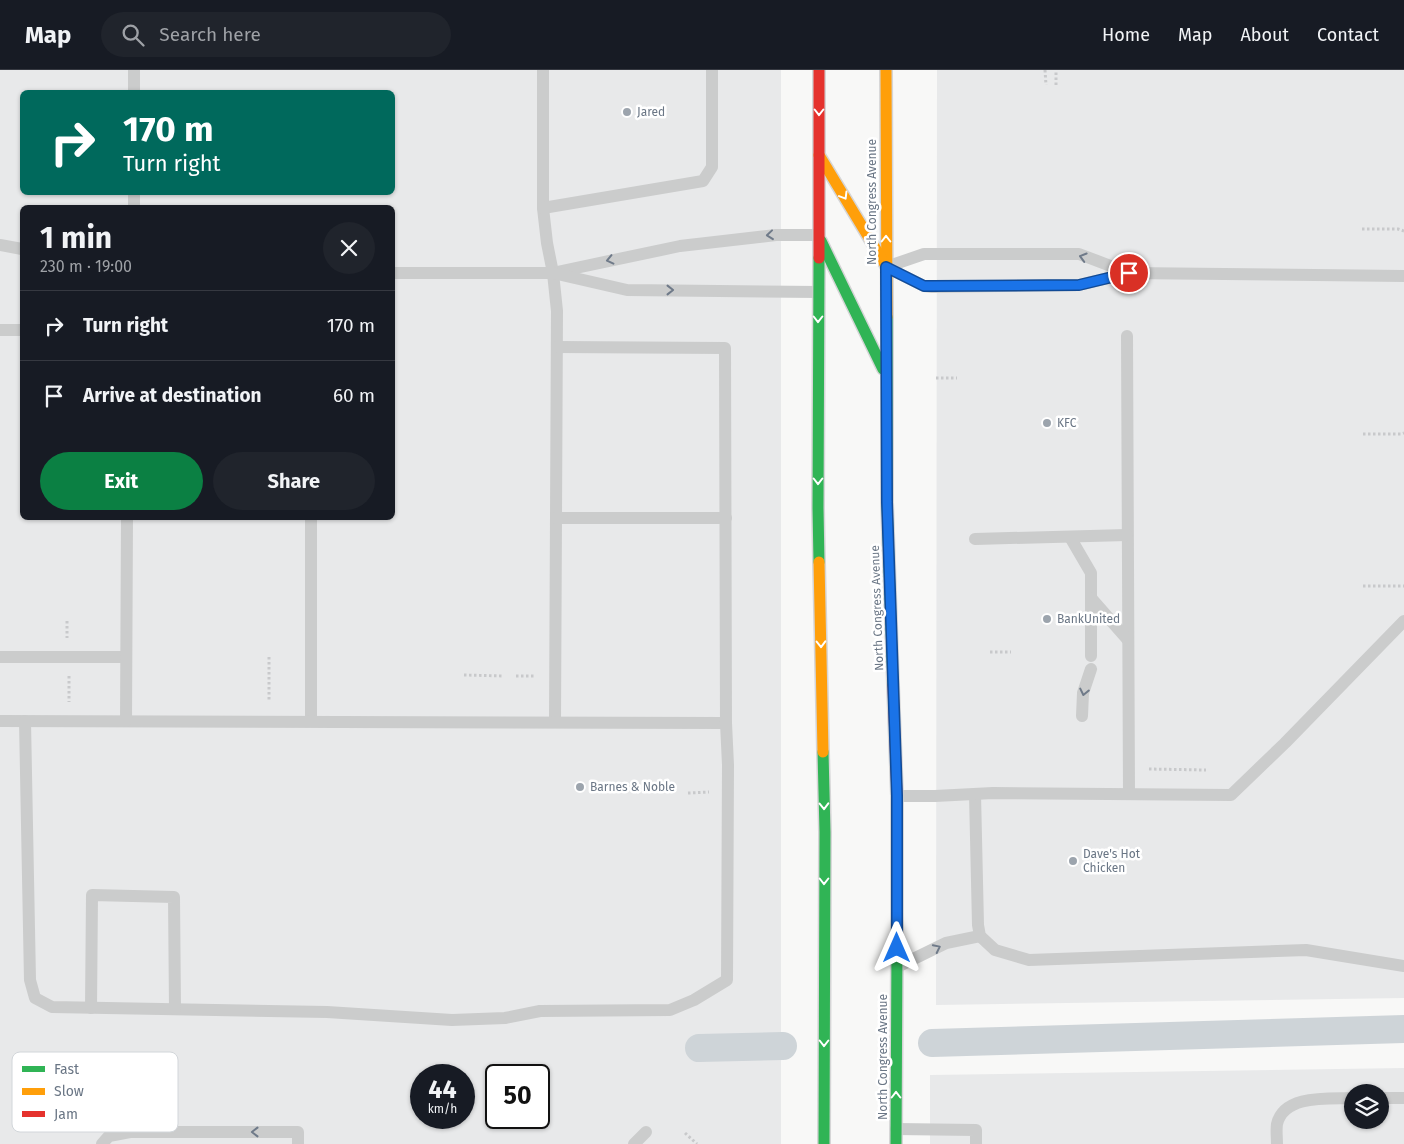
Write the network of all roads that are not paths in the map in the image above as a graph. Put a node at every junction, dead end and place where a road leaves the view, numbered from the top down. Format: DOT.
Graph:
graph roads {
  1 [pos="134,70"];
  2 [pos="544,70"];
  3 [pos="712,70"];
  4 [pos="819,70"];
  5 [pos="886,70"];
  6 [pos="134,90"];
  7 [pos="818,154"];
  8 [pos="543,208"];
  9 [pos="819,235"];
  10 [pos="0,245"];
  11 [pos="20,249"];
  12 [pos="886,267"];
  13 [pos="395,273"];
  14 [pos="552,273"];
  15 [pos="1129,273"];
  16 [pos="1404,276"];
  17 [pos="818,292"];
  18 [pos="0,330"];
  19 [pos="20,330"];
  20 [pos="1128,336"];
  21 [pos="557,346"];
  22 [pos="886,375"];
  23 [pos="556,518"];
  24 [pos="726,518"];
  25 [pos="127,520"];
  26 [pos="311,520"];
  27 [pos="1127,535"];
  28 [pos="1070,536"];
  29 [pos="975,539"];
  30 [pos="1091,598"];
  31 [pos="1404,621"];
  32 [pos="1128,640"];
  33 [pos="1091,656"];
  34 [pos="0,657"];
  35 [pos="126,657"];
  36 [pos="1091,669"];
  37 [pos="1082,716"];
  38 [pos="0,721"];
  39 [pos="25,721"];
  40 [pos="126,721"];
  41 [pos="311,721"];
  42 [pos="555,722"];
  43 [pos="726,723"];
  44 [pos="975,794"];
  45 [pos="1129,794"];
  46 [pos="897,796"];
  47 [pos="980,936"];
  48 [pos="1404,966"];
  49 [pos="897,968"];
  50 [pos="91,1008"];
  51 [pos="175,1009"];
  52 [pos="1344,1098"];
  53 [pos="1389,1098"];
  54 [pos="1404,1098"];
  55 [pos="896,1129"];
  56 [pos="646,1132"];
  57 [pos="212,1138"];
  58 [pos="298,1138"];
  59 [pos="102,1144"];
  60 [pos="634,1144"];
  61 [pos="824,1144"];
  62 [pos="896,1144"];
  63 [pos="976,1144"];
  64 [pos="1277,1144"];
  1 -- 6 [label="lane"];
  2 -- 8 [label="lane"];
  3 -- 8 [label="lane"];
  4 -- 7 [label="main road, one-way"];
  12 -- 5 [label="main road, North Congress Avenue, one-way"];
  7 -- 9 [label="main road"];
  7 -- 12 [label="main road, one-way"];
  8 -- 14 [label="lane"];
  9 -- 14 [label="lane, one-way"];
  9 -- 17 [label="main road"];
  9 -- 22 [label="main road"];
  10 -- 11 [label="lane"];
  15 -- 12 [label="lane, one-way"];
  12 -- 15 [label="lane"];
  12 -- 22 [label="main road, North Congress Avenue"];
  13 -- 14 [label="lane"];
  14 -- 17 [label="lane, one-way"];
  14 -- 21 [label="lane"];
  15 -- 16 [label="lane"];
  17 -- 61 [label="main road, one-way"];
  18 -- 19 [label="lane"];
  20 -- 27 [label="lane"];
  21 -- 23 [label="lane"];
  21 -- 24 [label="lane"];
  22 -- 46 [label="main road, North Congress Avenue"];
  23 -- 24 [label="lane"];
  23 -- 42 [label="lane"];
  24 -- 43 [label="lane"];
  25 -- 35 [label="lane"];
  26 -- 41 [label="lane"];
  27 -- 28 [label="lane"];
  27 -- 32 [label="lane"];
  28 -- 29 [label="lane"];
  28 -- 30 [label="lane"];
  30 -- 32 [label="lane"];
  30 -- 33 [label="lane"];
  31 -- 45 [label="lane"];
  32 -- 45 [label="lane"];
  34 -- 35 [label="lane"];
  35 -- 40 [label="lane"];
  36 -- 37 [label="lane, one-way"];
  38 -- 39 [label="lane"];
  39 -- 40 [label="lane"];
  39 -- 50 [label="lane"];
  40 -- 41 [label="lane"];
  41 -- 42 [label="lane"];
  42 -- 43 [label="lane"];
  43 -- 51 [label="lane"];
  44 -- 45 [label="lane"];
  44 -- 46 [label="lane"];
  44 -- 47 [label="lane"];
  46 -- 49 [label="main road, North Congress Avenue"];
  47 -- 48 [label="lane"];
  49 -- 47 [label="lane, one-way"];
  55 -- 49 [label="main road, North Congress Avenue, one-way"];
  50 -- 51 [label="lane"];
  50 -- 51 [label="lane"];
  52 -- 64 [label="lane"];
  53 -- 54 [label="lane"];
  55 -- 62 [label="main road, North Congress Avenue"];
  55 -- 63 [label="lane"];
  56 -- 60 [label="lane"];
  58 -- 57 [label="lane, one-way"];
  57 -- 59 [label="lane"];
}
